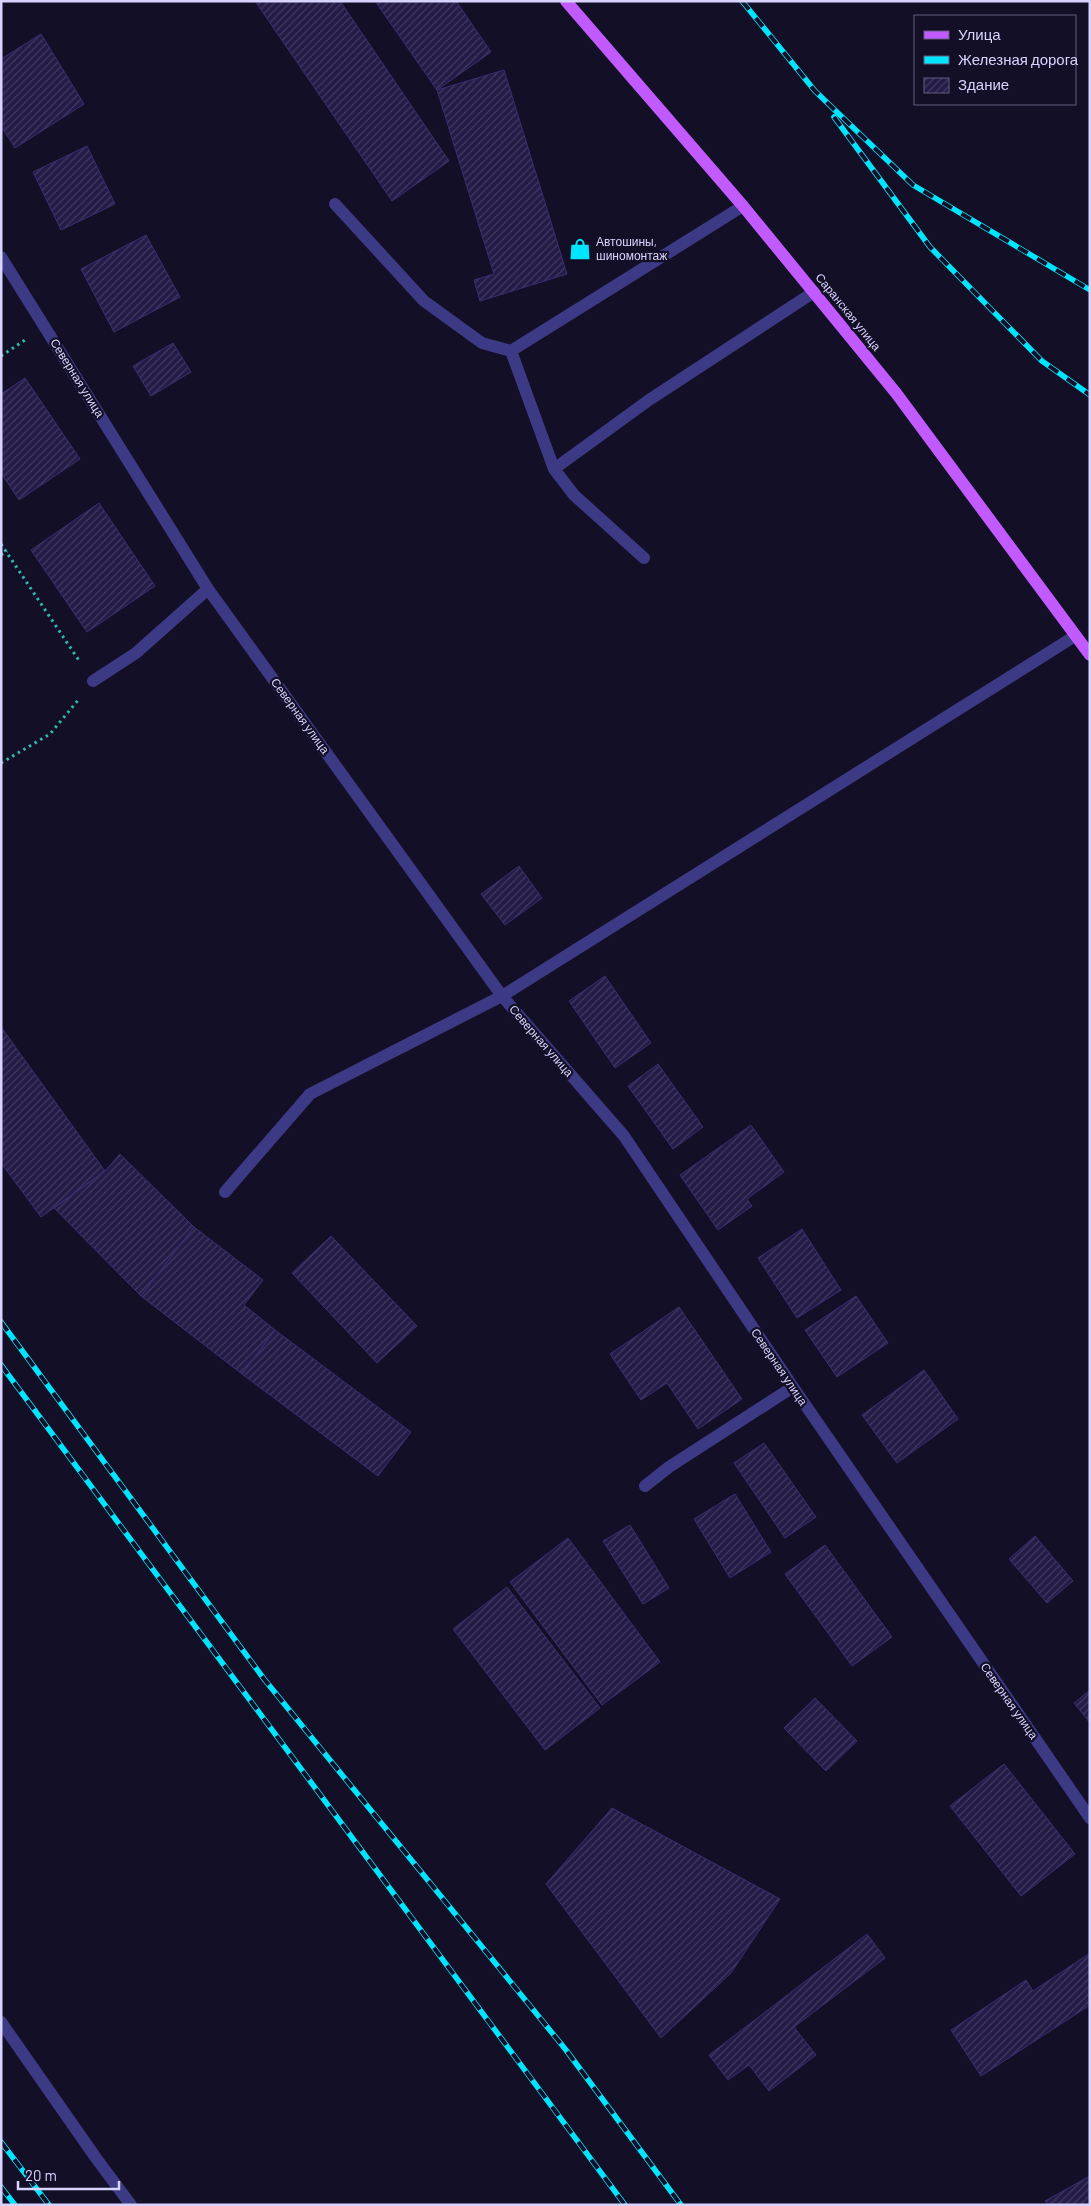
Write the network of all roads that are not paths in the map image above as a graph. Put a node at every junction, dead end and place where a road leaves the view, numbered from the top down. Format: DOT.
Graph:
graph roads {
  1 [pos="566,1"];
  2 [pos="335,204"];
  3 [pos="743,206"];
  4 [pos="1,257"];
  5 [pos="814,292"];
  6 [pos="511,351"];
  7 [pos="554,469"];
  8 [pos="644,558"];
  9 [pos="208,589"];
  10 [pos="1075,636"];
  11 [pos="1090,655"];
  12 [pos="93,681"];
  13 [pos="502,996"];
  14 [pos="225,1192"];
  15 [pos="793,1387"];
  16 [pos="644,1486"];
  17 [pos="1090,1818"];
  18 [pos="1,2022"];
  19 [pos="131,2205"];
  1 -- 3 [label="main road, Саранская улица"];
  2 -- 6 [label="street"];
  3 -- 5 [label="main road, Саранская улица"];
  3 -- 6 [label="street"];
  4 -- 9 [label="street, Северная улица"];
  5 -- 7 [label="street"];
  5 -- 10 [label="main road, Саранская улица"];
  6 -- 7 [label="street"];
  7 -- 8 [label="street"];
  9 -- 12 [label="street"];
  9 -- 13 [label="street, Северная улица"];
  10 -- 11 [label="main road, Саранская улица"];
  10 -- 13 [label="street"];
  13 -- 14 [label="street"];
  13 -- 15 [label="street, Северная улица"];
  15 -- 16 [label="street"];
  15 -- 17 [label="street, Северная улица"];
  18 -- 19 [label="street"];
}
